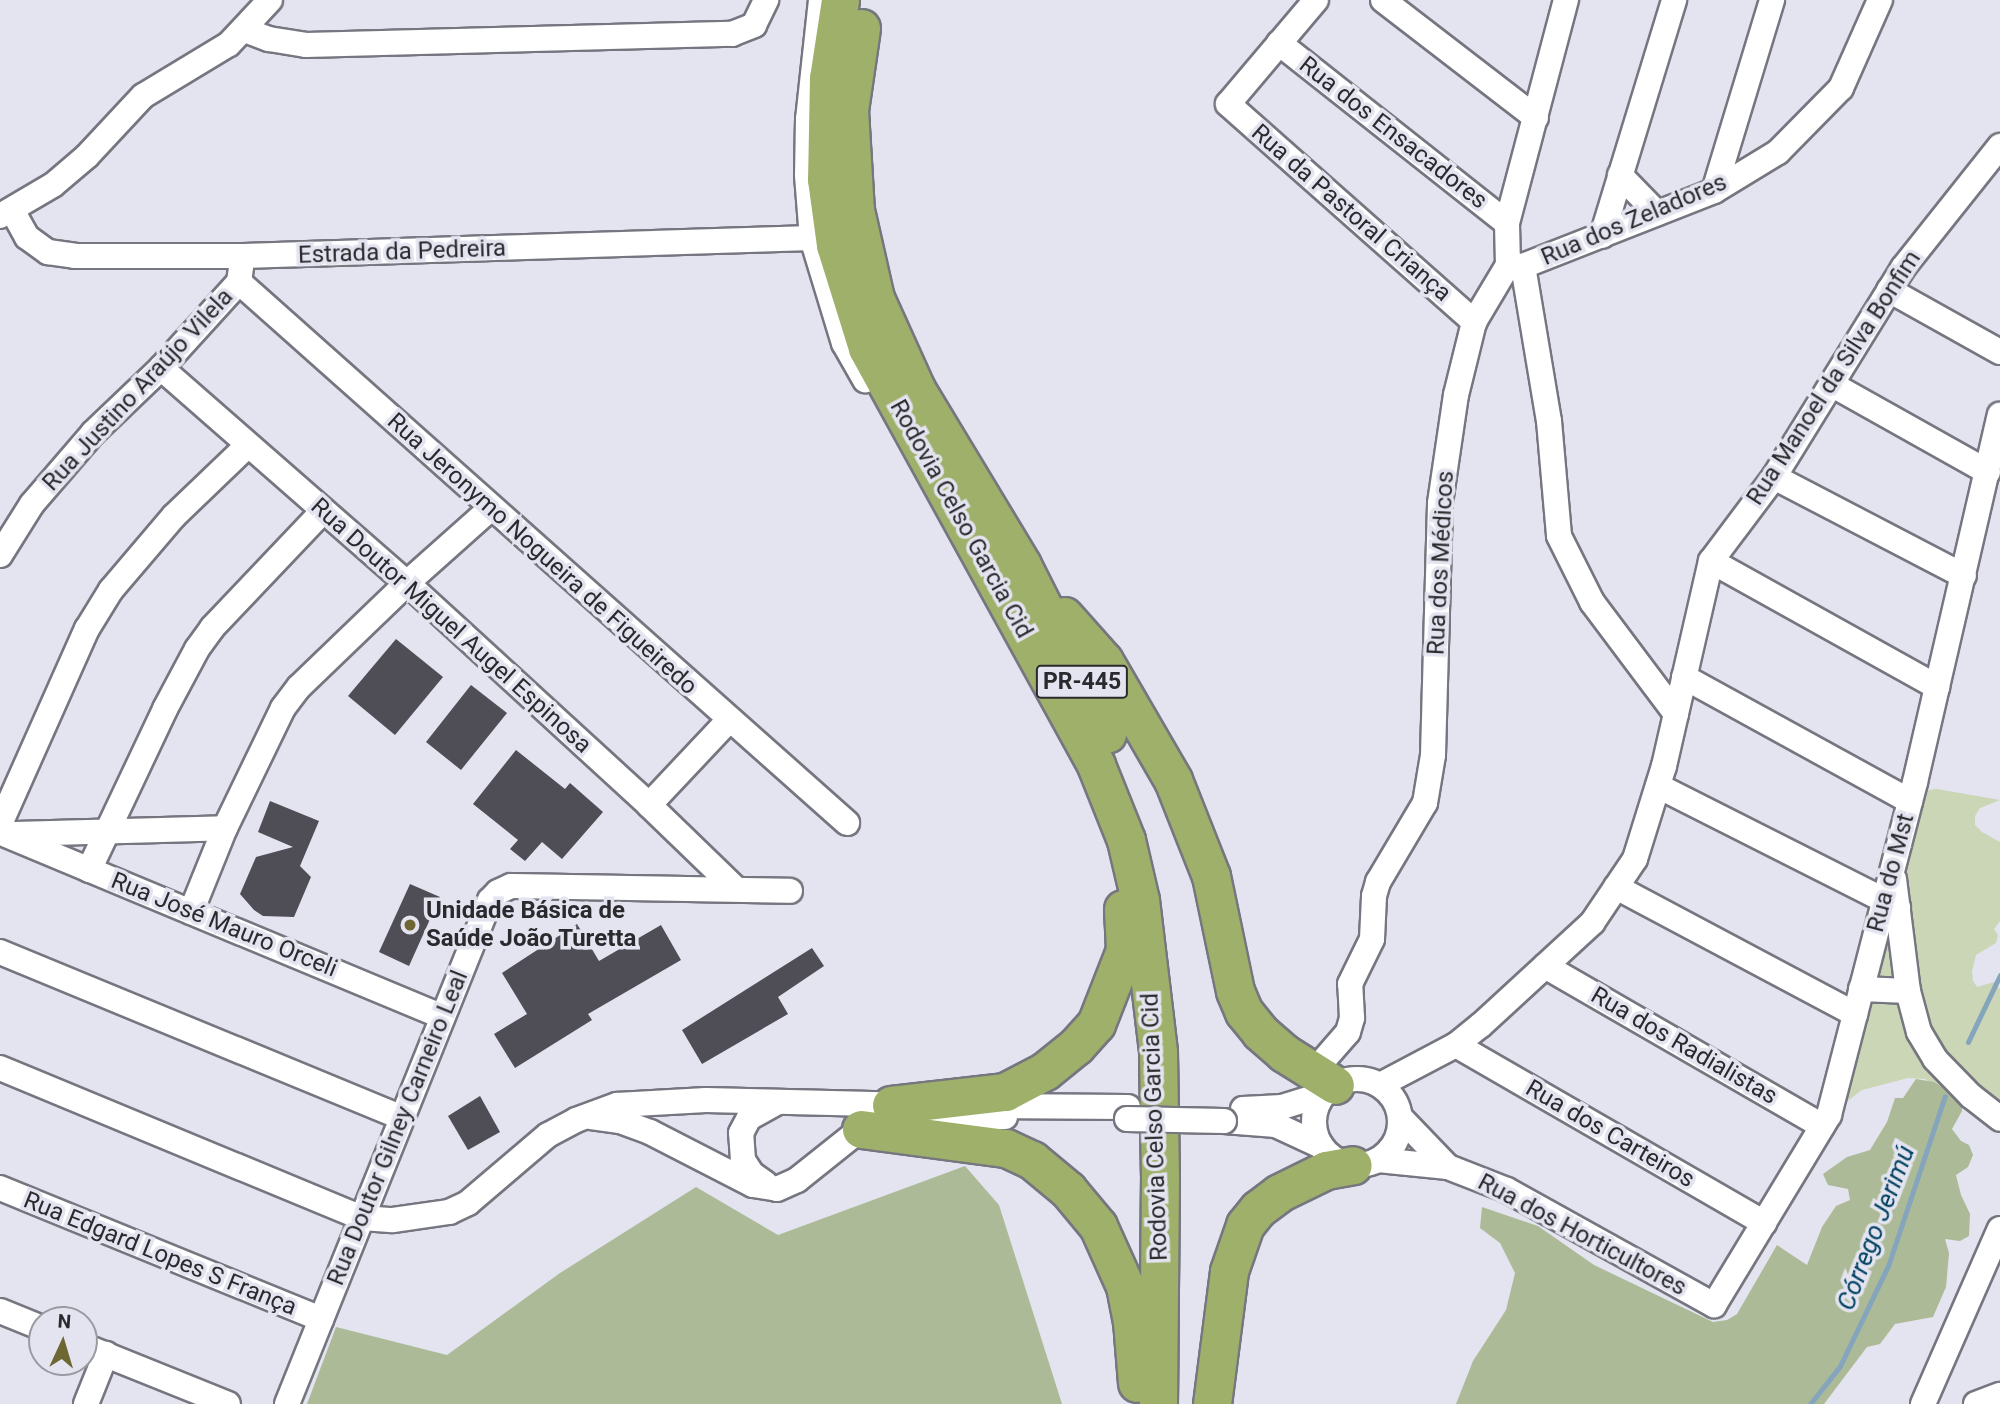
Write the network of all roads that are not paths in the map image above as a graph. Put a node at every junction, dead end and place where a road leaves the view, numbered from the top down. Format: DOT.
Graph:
graph roads {
  1 [pos="270,0"];
  2 [pos="766,0"];
  3 [pos="821,0"];
  4 [pos="840,0"];
  5 [pos="865,0"];
  6 [pos="1316,0"];
  7 [pos="1383,0"];
  8 [pos="1674,0"];
  9 [pos="1772,0"];
  10 [pos="1880,0"];
  11 [pos="1558,4"];
  12 [pos="245,30"];
  13 [pos="1279,43"];
  14 [pos="1536,118"];
  15 [pos="2000,146"];
  16 [pos="1620,175"];
  17 [pos="1714,191"];
  18 [pos="6,213"];
  19 [pos="1657,214"];
  20 [pos="1507,223"];
  21 [pos="1602,236"];
  22 [pos="812,238"];
  23 [pos="243,256"];
  24 [pos="1515,265"];
  25 [pos="239,282"];
  26 [pos="1889,290"];
  27 [pos="1474,322"];
  28 [pos="2000,352"];
  29 [pos="161,368"];
  30 [pos="1831,384"];
  31 [pos="2000,415"];
  32 [pos="247,446"];
  33 [pos="1988,472"];
  34 [pos="1774,477"];
  35 [pos="953,505"];
  36 [pos="490,509"];
  37 [pos="323,511"];
  38 [pos="0,555"];
  39 [pos="1712,561"];
  40 [pos="1022,565"];
  41 [pos="1964,576"];
  42 [pos="407,583"];
  43 [pos="1684,677"];
  44 [pos="1937,687"];
  45 [pos="1676,714"];
  46 [pos="729,720"];
  47 [pos="1074,722"];
  48 [pos="1658,786"];
  49 [pos="1910,801"];
  50 [pos="649,805"];
  51 [pos="847,823"];
  52 [pos="225,828"];
  53 [pos="2,831"];
  54 [pos="107,831"];
  55 [pos="89,870"];
  56 [pos="1616,887"];
  57 [pos="736,889"];
  58 [pos="789,891"];
  59 [pos="1891,904"];
  60 [pos="191,912"];
  61 [pos="0,952"];
  62 [pos="1545,966"];
  63 [pos="1861,989"];
  64 [pos="1908,991"];
  65 [pos="1855,1014"];
  66 [pos="443,1017"];
  67 [pos="1456,1045"];
  68 [pos="0,1068"];
  69 [pos="1325,1083"];
  70 [pos="1380,1085"];
  71 [pos="779,1101"];
  72 [pos="891,1105"];
  73 [pos="1127,1113"];
  74 [pos="1224,1115"];
  75 [pos="587,1116"];
  76 [pos="1400,1117"];
  77 [pos="402,1118"];
  78 [pos="2000,1119"];
  79 [pos="1822,1126"];
  80 [pos="861,1129"];
  81 [pos="1321,1146"];
  82 [pos="1366,1162"];
  83 [pos="1448,1167"];
  84 [pos="0,1188"];
  85 [pos="777,1189"];
  86 [pos="362,1218"];
  87 [pos="1764,1223"];
  88 [pos="2000,1229"];
  89 [pos="2000,1277"];
  90 [pos="1974,1287"];
  91 [pos="1714,1305"];
  92 [pos="0,1311"];
  93 [pos="321,1319"];
  94 [pos="28,1322"];
  95 [pos="98,1351"];
  96 [pos="91,1376"];
  97 [pos="2000,1395"];
  98 [pos="86,1404"];
  99 [pos="228,1404"];
  100 [pos="287,1404"];
  101 [pos="1137,1404"];
  102 [pos="1158,1404"];
  103 [pos="1184,1404"];
  104 [pos="1212,1404"];
  105 [pos="1923,1404"];
  106 [pos="1976,1404"];
  1 -- 12 [label="street"];
  2 -- 12 [label="street"];
  3 -- 22 [label="street"];
  4 -- 35 [label="highway, Rodovia Celso Garcia Cid / PR-445"];
  5 -- 40 [label="highway, Rodovia Celso Garcia Cid / PR-445"];
  6 -- 13 [label="street"];
  7 -- 14 [label="street"];
  8 -- 16 [label="street"];
  9 -- 17 [label="street"];
  10 -- 17 [label="street, Rua dos Zeladores"];
  11 -- 14 [label="street"];
  12 -- 18 [label="street"];
  13 -- 20 [label="street, Rua dos Ensacadores"];
  13 -- 27 [label="street, Rua da Pastoral Criança"];
  14 -- 20 [label="street"];
  15 -- 26 [label="street, Rua Manoel da Silva Bonfim"];
  16 -- 19 [label="street"];
  16 -- 21 [label="street"];
  17 -- 19 [label="street, Rua dos Zeladores"];
  18 -- 23 [label="street, Estrada da Pedreira"];
  19 -- 21 [label="street, Rua dos Zeladores"];
  20 -- 24 [label="street"];
  21 -- 24 [label="street, Rua dos Zeladores"];
  22 -- 23 [label="street, Estrada da Pedreira"];
  22 -- 35 [label="street"];
  23 -- 25 [label="street, Rua Justino Araújo Vilela"];
  24 -- 27 [label="street, Rua dos Médicos"];
  24 -- 45 [label="street"];
  25 -- 29 [label="street, Rua Justino Araújo Vilela"];
  25 -- 36 [label="street, Rua Jeronymo Nogueira de Figueiredo"];
  26 -- 28 [label="street"];
  26 -- 30 [label="street, Rua Manoel da Silva Bonfim"];
  27 -- 69 [label="street, Rua dos Médicos"];
  29 -- 32 [label="street, Rua Doutor Miguel Augel Espinosa"];
  29 -- 38 [label="street, Rua Justino Araújo Vilela"];
  30 -- 33 [label="street"];
  30 -- 34 [label="street, Rua Manoel da Silva Bonfim"];
  31 -- 33 [label="street, Rua do Mst"];
  32 -- 37 [label="street, Rua Doutor Miguel Augel Espinosa"];
  32 -- 53 [label="street"];
  33 -- 41 [label="street, Rua do Mst"];
  34 -- 39 [label="street, Rua Manoel da Silva Bonfim"];
  34 -- 41 [label="street"];
  35 -- 47 [label="highway, Rodovia Celso Garcia Cid / PR-445"];
  36 -- 42 [label="street"];
  36 -- 46 [label="street, Rua Jeronymo Nogueira de Figueiredo"];
  37 -- 42 [label="street, Rua Doutor Miguel Augel Espinosa"];
  37 -- 54 [label="street"];
  39 -- 43 [label="street, Rua Manoel da Silva Bonfim"];
  39 -- 44 [label="street"];
  40 -- 69 [label="highway"];
  40 -- 103 [label="highway, Rodovia Celso Garcia Cid / PR-445"];
  41 -- 44 [label="street, Rua do Mst"];
  42 -- 50 [label="street, Rua Doutor Miguel Augel Espinosa"];
  42 -- 52 [label="street"];
  43 -- 45 [label="street, Rua Manoel da Silva Bonfim"];
  43 -- 49 [label="street"];
  44 -- 49 [label="street, Rua do Mst"];
  45 -- 48 [label="street, Rua Manoel da Silva Bonfim"];
  46 -- 50 [label="street"];
  46 -- 51 [label="street, Rua Jeronymo Nogueira de Figueiredo"];
  47 -- 72 [label="highway"];
  47 -- 102 [label="highway, Rodovia Celso Garcia Cid / PR-445"];
  48 -- 56 [label="street, Rua Manoel da Silva Bonfim"];
  48 -- 59 [label="street"];
  49 -- 59 [label="street, Rua do Mst"];
  50 -- 57 [label="street, Rua Doutor Miguel Augel Espinosa"];
  52 -- 54 [label="street"];
  52 -- 60 [label="street"];
  53 -- 54 [label="street"];
  53 -- 55 [label="street, Rua José Mauro Orceli"];
  54 -- 55 [label="street"];
  55 -- 60 [label="street, Rua José Mauro Orceli"];
  56 -- 62 [label="street, Rua Manoel da Silva Bonfim"];
  56 -- 65 [label="street"];
  57 -- 58 [label="street, Rua Doutor Gilney Carneiro Leal"];
  57 -- 66 [label="street, Rua Doutor Gilney Carneiro Leal"];
  59 -- 63 [label="street, Rua do Mst"];
  59 -- 64 [label="street"];
  60 -- 66 [label="street, Rua José Mauro Orceli"];
  61 -- 77 [label="street"];
  62 -- 67 [label="street, Rua Manoel da Silva Bonfim"];
  62 -- 79 [label="street, Rua dos Radialistas"];
  63 -- 64 [label="street"];
  63 -- 65 [label="street, Rua do Mst"];
  64 -- 78 [label="street"];
  65 -- 79 [label="street, Rua do Mst"];
  66 -- 77 [label="street, Rua Doutor Gilney Carneiro Leal"];
  67 -- 70 [label="street, Rua Manoel da Silva Bonfim"];
  67 -- 87 [label="street, Rua dos Carteiros"];
  68 -- 86 [label="street"];
  69 -- 70 [label="street"];
  69 -- 74 [label="street"];
  69 -- 81 [label="street"];
  70 -- 76 [label="street"];
  71 -- 72 [label="street"];
  71 -- 75 [label="street"];
  71 -- 85 [label="street"];
  72 -- 73 [label="street"];
  73 -- 74 [label="street"];
  73 -- 80 [label="street"];
  74 -- 81 [label="street"];
  75 -- 85 [label="street"];
  75 -- 86 [label="street"];
  76 -- 82 [label="street"];
  76 -- 83 [label="street, Rua dos Horticultores"];
  77 -- 86 [label="street, Rua Doutor Gilney Carneiro Leal"];
  79 -- 87 [label="street, Rua do Mst"];
  80 -- 85 [label="street"];
  80 -- 101 [label="highway"];
  81 -- 82 [label="street"];
  82 -- 83 [label="street, Rua dos Horticultores"];
  82 -- 104 [label="highway"];
  83 -- 91 [label="street, Rua dos Horticultores"];
  84 -- 93 [label="street, Rua Edgard Lopes S França"];
  86 -- 93 [label="street, Rua Doutor Gilney Carneiro Leal"];
  87 -- 91 [label="street, Rua do Mst"];
  88 -- 90 [label="street"];
  89 -- 90 [label="street"];
  90 -- 105 [label="street"];
  92 -- 94 [label="street"];
  93 -- 100 [label="street, Rua Doutor Gilney Carneiro Leal"];
  95 -- 99 [label="street"];
  96 -- 98 [label="street"];
  97 -- 106 [label="street"];
}
